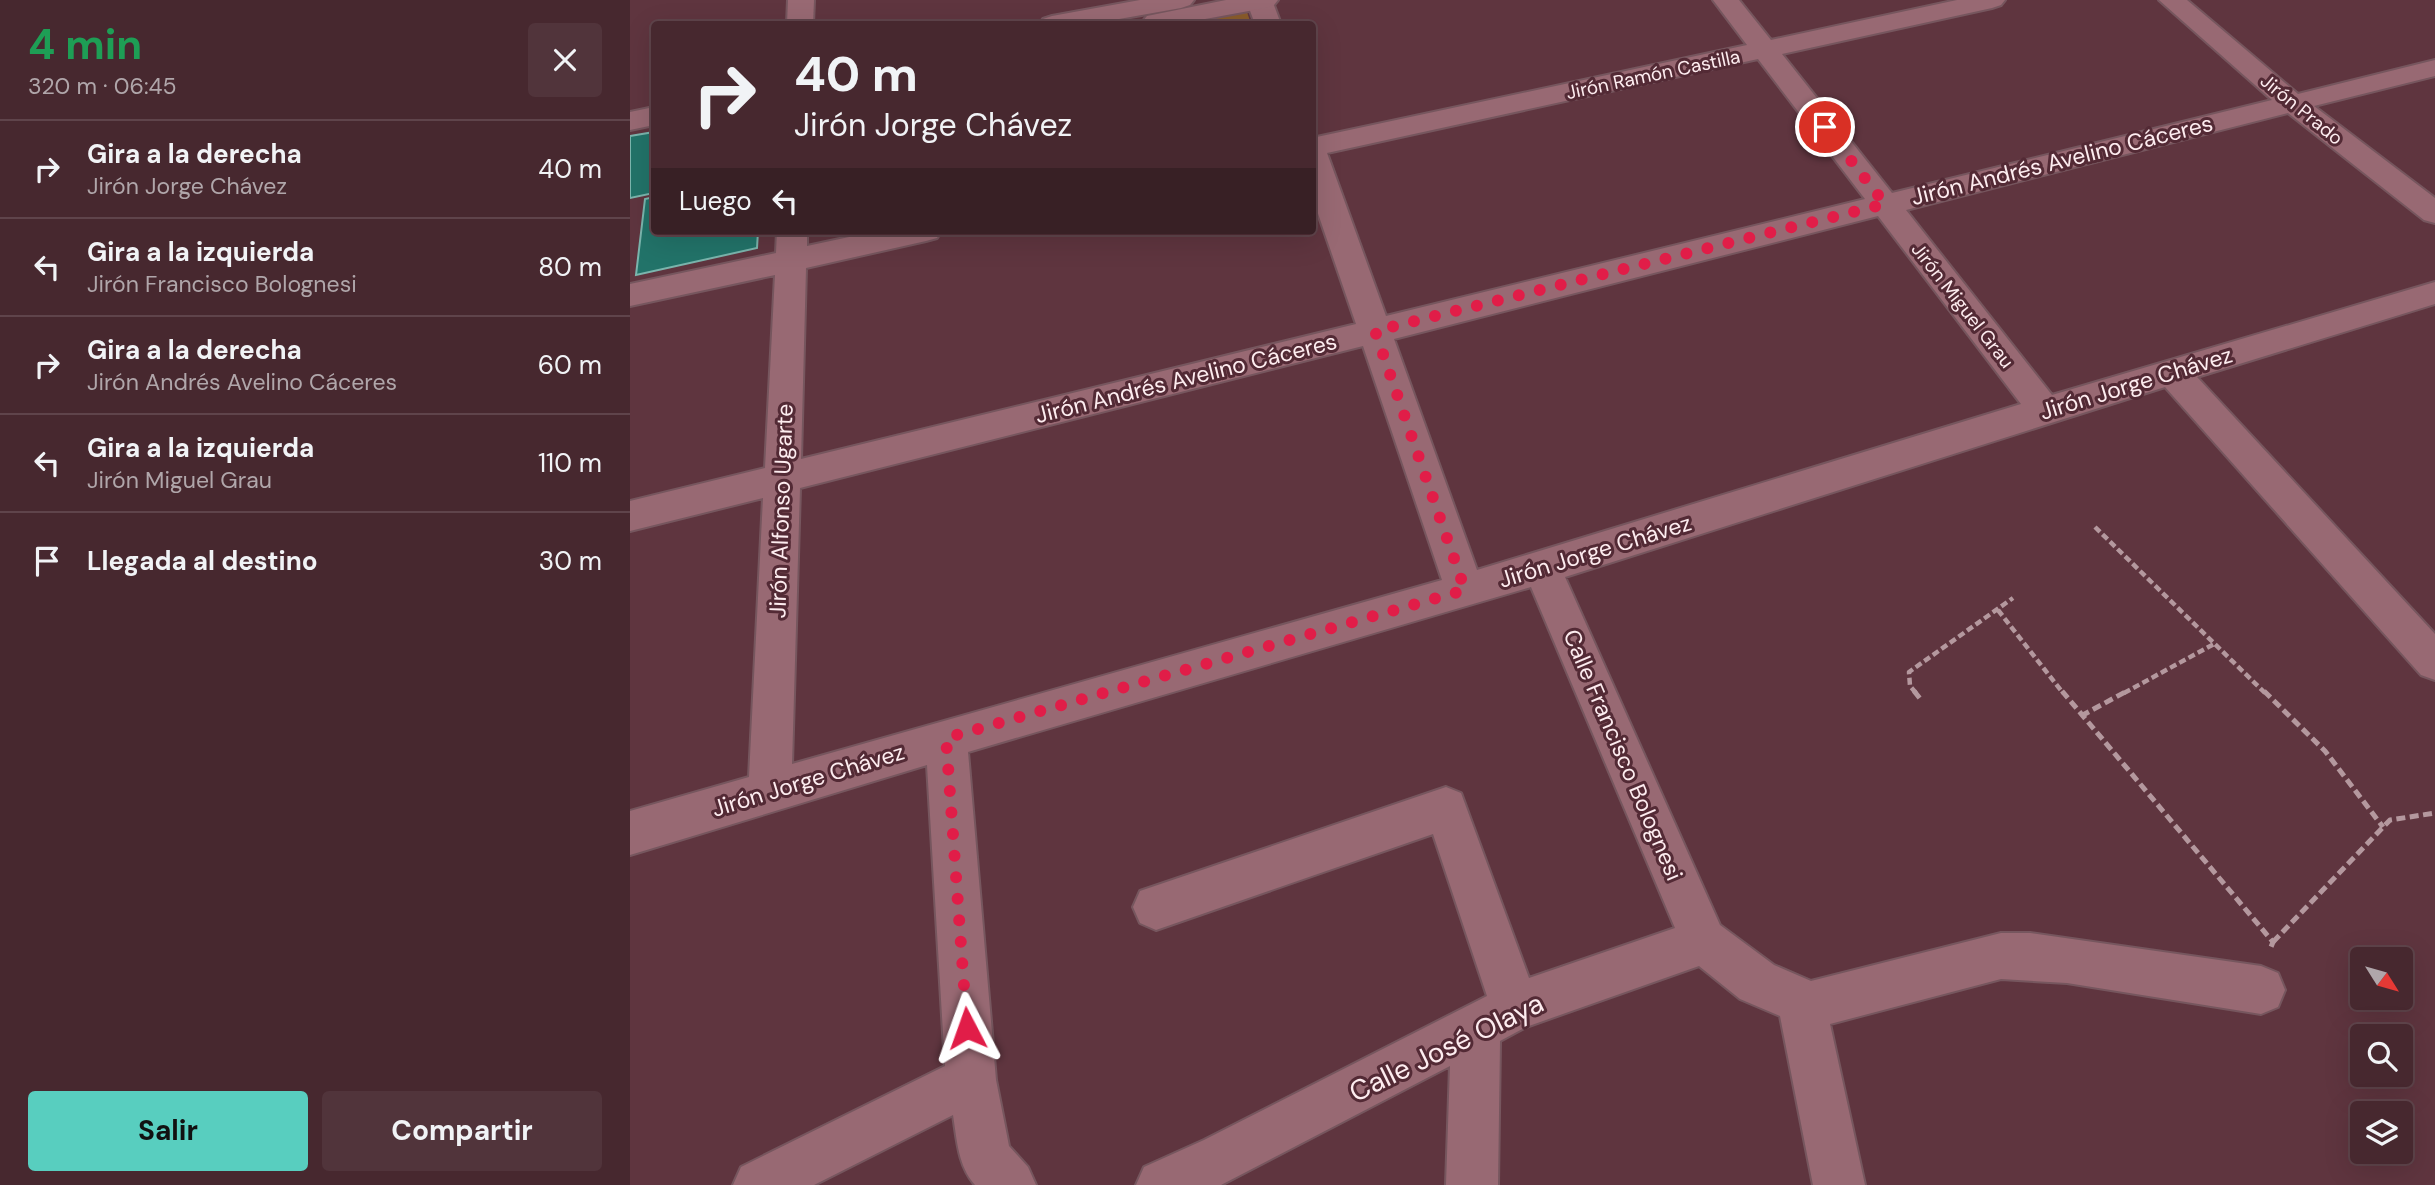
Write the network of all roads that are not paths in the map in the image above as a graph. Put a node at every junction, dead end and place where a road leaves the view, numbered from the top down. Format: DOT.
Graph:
graph roads {
  1 [pos="802,0"];
  2 [pos="1181,0"];
  3 [pos="1726,0"];
  4 [pos="1993,0"];
  5 [pos="2172,0"];
  6 [pos="1263,6"];
  7 [pos="800,21"];
  8 [pos="1068,21"];
  9 [pos="1157,21"];
  10 [pos="1764,50"];
  11 [pos="2435,68"];
  12 [pos="651,100"];
  13 [pos="2292,103"];
  14 [pos="630,104"];
  15 [pos="651,117"];
  16 [pos="630,121"];
  17 [pos="1316,148"];
  18 [pos="1316,161"];
  19 [pos="1885,204"];
  20 [pos="2435,214"];
  21 [pos="890,235"];
  22 [pos="792,246"];
  23 [pos="2435,293"];
  24 [pos="630,295"];
  25 [pos="1375,331"];
  26 [pos="2172,372"];
  27 [pos="2045,410"];
  28 [pos="782,478"];
  29 [pos="630,516"];
  30 [pos="1542,568"];
  31 [pos="1465,590"];
  32 [pos="2434,660"];
  33 [pos="946,738"];
  34 [pos="770,791"];
  35 [pos="630,833"];
  36 [pos="1156,907"];
  37 [pos="1704,941"];
  38 [pos="2261,990"];
  39 [pos="1802,1007"];
  40 [pos="1496,1019"];
  41 [pos="971,1080"];
  42 [pos="1221,1171"];
  43 [pos="759,1185"];
  44 [pos="1010,1185"];
  45 [pos="1162,1185"];
  46 [pos="1472,1185"];
  47 [pos="1839,1185"];
  1 -- 7 [label="street"];
  2 -- 8 [label="street"];
  3 -- 10 [label="street, Jirón Miguel Grau"];
  4 -- 10 [label="street, Jirón Ramón Castilla"];
  5 -- 13 [label="street, Jirón Prado"];
  6 -- 9 [label="street"];
  10 -- 17 [label="street, Jirón Ramón Castilla"];
  10 -- 19 [label="street, Jirón Miguel Grau"];
  11 -- 13 [label="street, Jirón Andrés Avelino Cáceres"];
  12 -- 14 [label="street"];
  13 -- 19 [label="street, Jirón Andrés Avelino Cáceres"];
  13 -- 20 [label="street, Jirón Prado"];
  15 -- 16 [label="street"];
  18 -- 25 [label="street"];
  19 -- 25 [label="street, Jirón Andrés Avelino Cáceres"];
  19 -- 27 [label="street, Jirón Miguel Grau"];
  21 -- 22 [label="street"];
  22 -- 24 [label="street"];
  22 -- 28 [label="street, Jirón Alfonso Ugarte"];
  23 -- 26 [label="street, Jirón Jorge Chávez"];
  25 -- 28 [label="street, Jirón Andrés Avelino Cáceres"];
  25 -- 31 [label="street"];
  26 -- 27 [label="street, Jirón Jorge Chávez"];
  26 -- 32 [label="street"];
  27 -- 30 [label="street, Jirón Jorge Chávez"];
  28 -- 29 [label="street, Jirón Andrés Avelino Cáceres"];
  28 -- 34 [label="street, Jirón Alfonso Ugarte"];
  30 -- 31 [label="street, Jirón Jorge Chávez"];
  30 -- 37 [label="street, Calle Francisco Bolognesi"];
  31 -- 33 [label="street, Jirón Jorge Chávez"];
  33 -- 34 [label="street, Jirón Jorge Chávez"];
  33 -- 41 [label="street"];
  34 -- 35 [label="street, Jirón Jorge Chávez"];
  36 -- 40 [label="street"];
  37 -- 39 [label="street"];
  37 -- 40 [label="street, Calle José Olaya"];
  38 -- 39 [label="street"];
  39 -- 47 [label="street"];
  40 -- 42 [label="street, Calle José Olaya"];
  40 -- 46 [label="street"];
  41 -- 43 [label="street"];
  41 -- 44 [label="street"];
  42 -- 45 [label="street, Calle José Olaya"];
}
